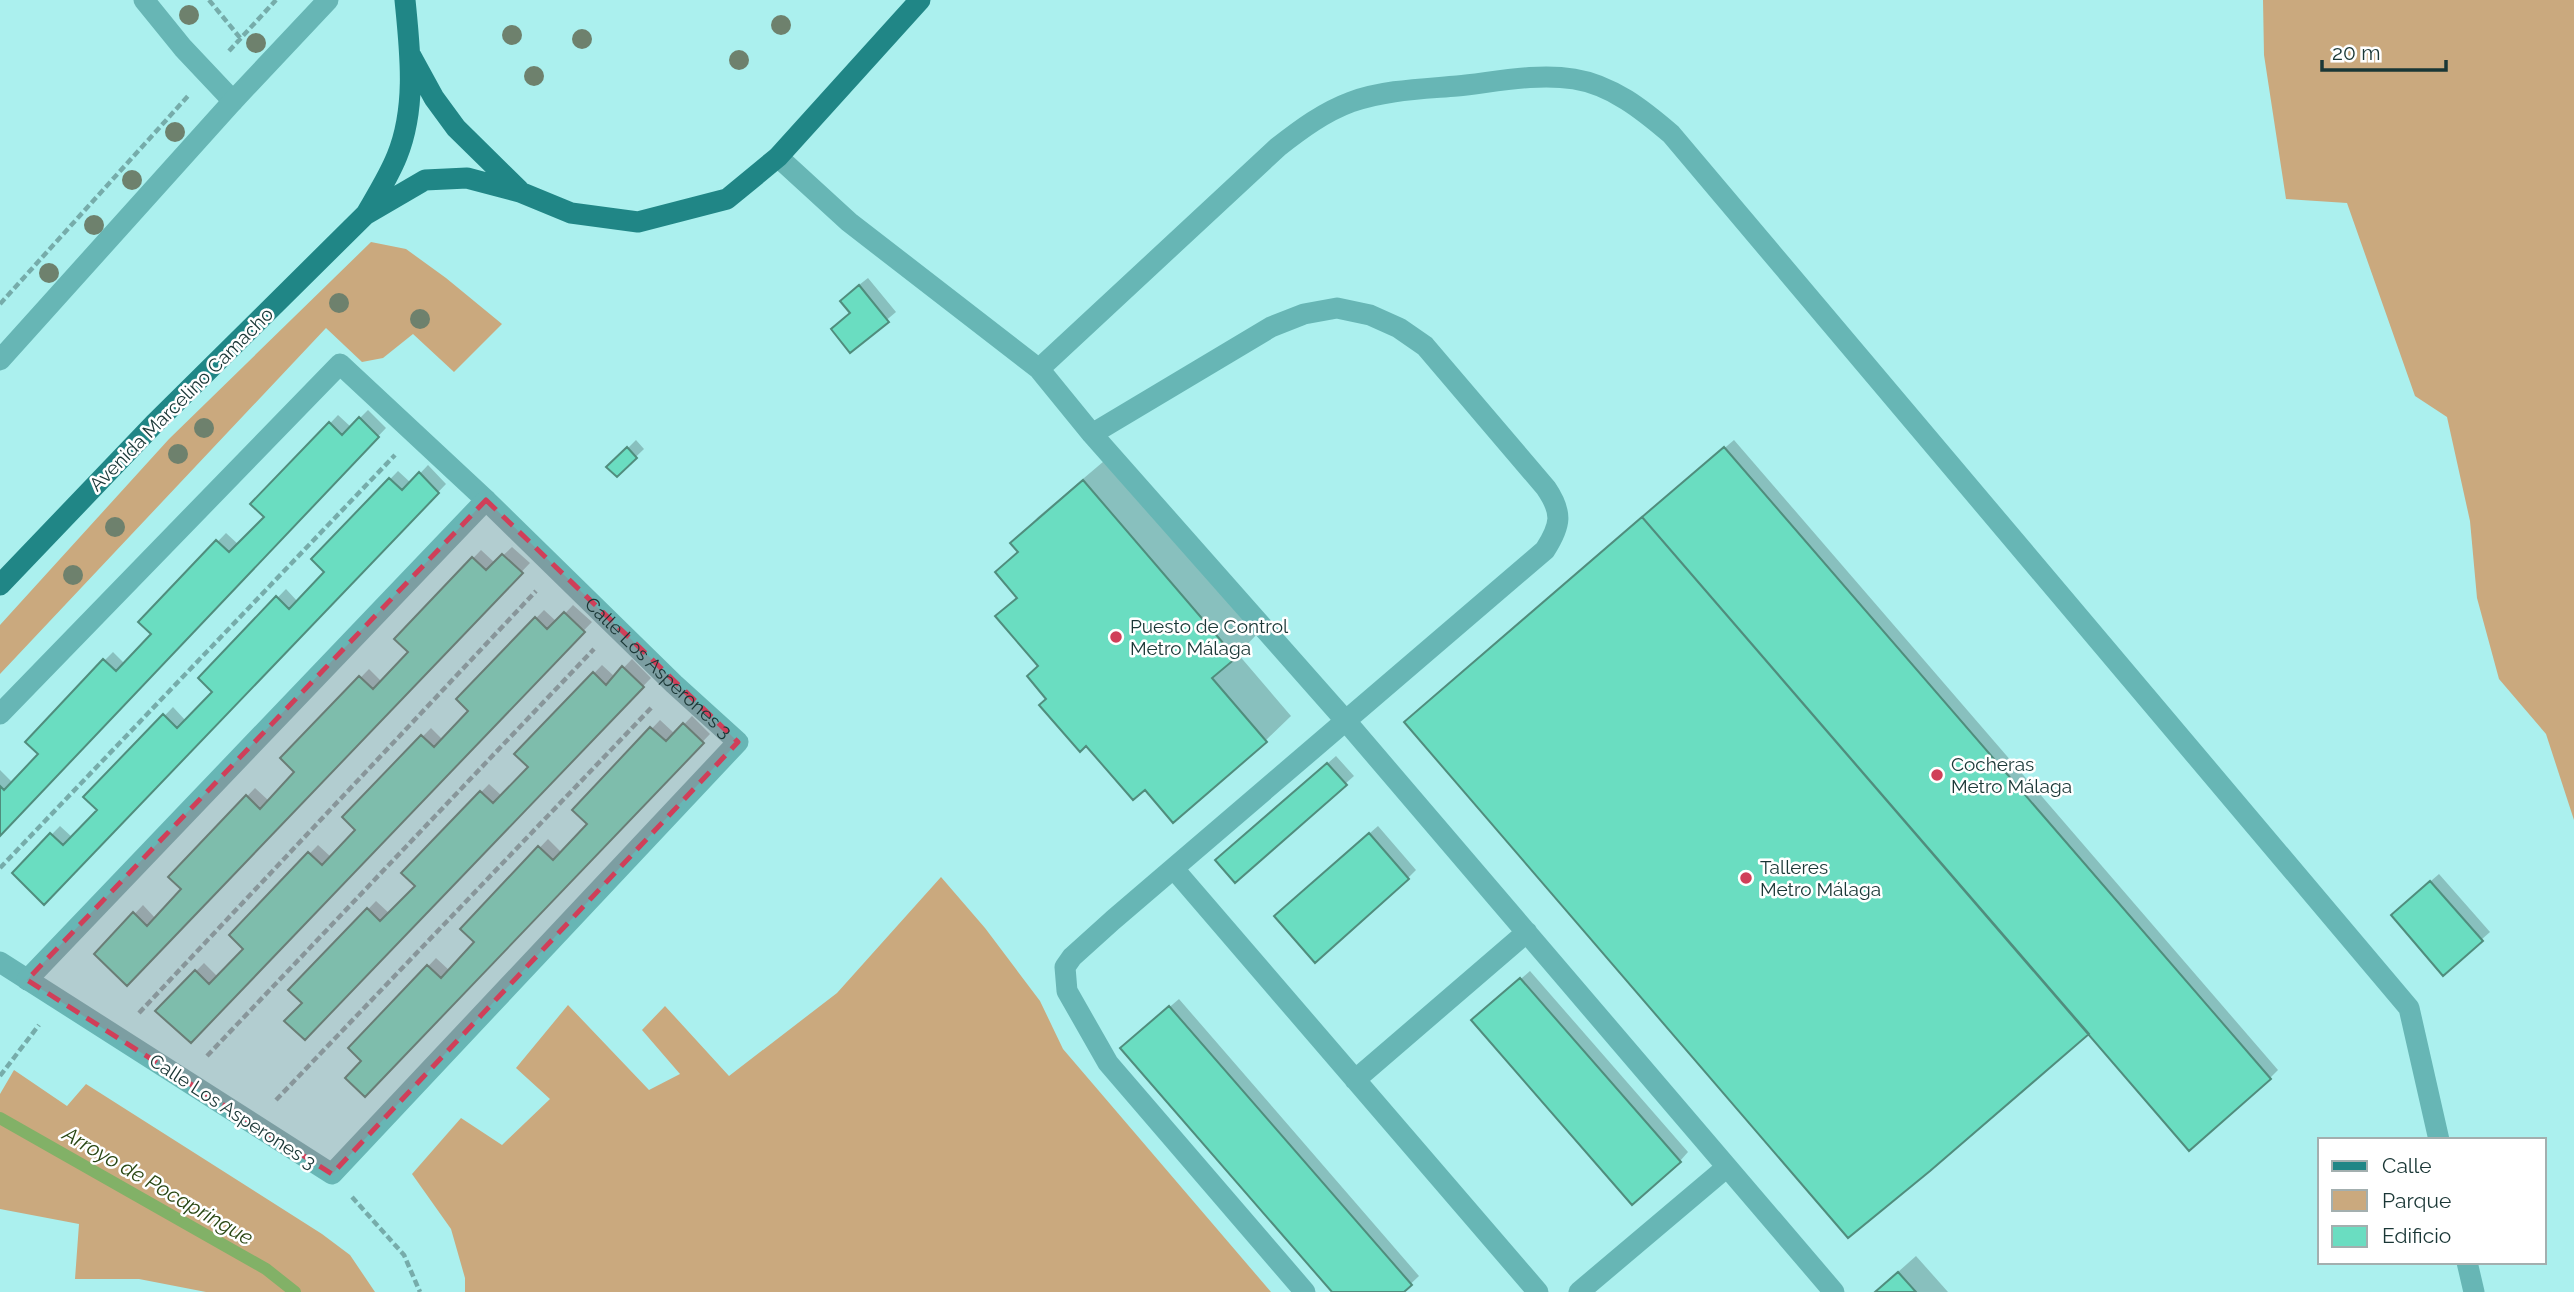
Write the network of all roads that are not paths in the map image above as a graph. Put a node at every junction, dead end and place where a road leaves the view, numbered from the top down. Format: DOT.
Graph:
graph roads {
  1 [pos="144,0"];
  2 [pos="328,0"];
  3 [pos="405,0"];
  4 [pos="920,0"];
  5 [pos="411,56"];
  6 [pos="233,102"];
  7 [pos="778,157"];
  8 [pos="520,192"];
  9 [pos="365,215"];
  10 [pos="0,360"];
  11 [pos="1039,369"];
  12 [pos="1092,434"];
  13 [pos="486,500"];
  14 [pos="0,585"];
  15 [pos="0,714"];
  16 [pos="1345,720"];
  17 [pos="1174,869"];
  18 [pos="1527,932"];
  19 [pos="0,962"];
  20 [pos="27,980"];
  21 [pos="1355,1080"];
  22 [pos="2439,1138"];
  23 [pos="1727,1167"];
  24 [pos="2467,1264"];
  25 [pos="1305,1292"];
  26 [pos="1538,1292"];
  27 [pos="1579,1292"];
  28 [pos="1834,1292"];
  29 [pos="2474,1292"];
  1 -- 6 [label="street"];
  2 -- 6 [label="street"];
  3 -- 5 [label="main road, Avenida Marcelino Camacho"];
  4 -- 7 [label="main road, Avenida Marcelino Camacho"];
  5 -- 8 [label="main road, Avenida Marcelino Camacho"];
  5 -- 9 [label="main road, Avenida Marcelino Camacho"];
  6 -- 10 [label="street"];
  7 -- 8 [label="main road, Avenida Marcelino Camacho"];
  7 -- 11 [label="street"];
  8 -- 9 [label="main road, Avenida Marcelino Camacho"];
  9 -- 14 [label="main road, Avenida Marcelino Camacho"];
  11 -- 12 [label="street"];
  11 -- 22 [label="street"];
  12 -- 16 [label="street"];
  12 -- 16 [label="street"];
  13 -- 15 [label="street, Calle Los Asperones 3"];
  13 -- 20 [label="street"];
  13 -- 20 [label="street, Calle Los Asperones 3"];
  16 -- 17 [label="street"];
  16 -- 18 [label="street"];
  17 -- 21 [label="street"];
  17 -- 25 [label="street"];
  18 -- 21 [label="street"];
  18 -- 23 [label="street"];
  19 -- 20 [label="street, Calle Los Asperones 3"];
  21 -- 26 [label="street"];
  23 -- 27 [label="street"];
  23 -- 28 [label="street"];
  24 -- 29 [label="street"];
}
